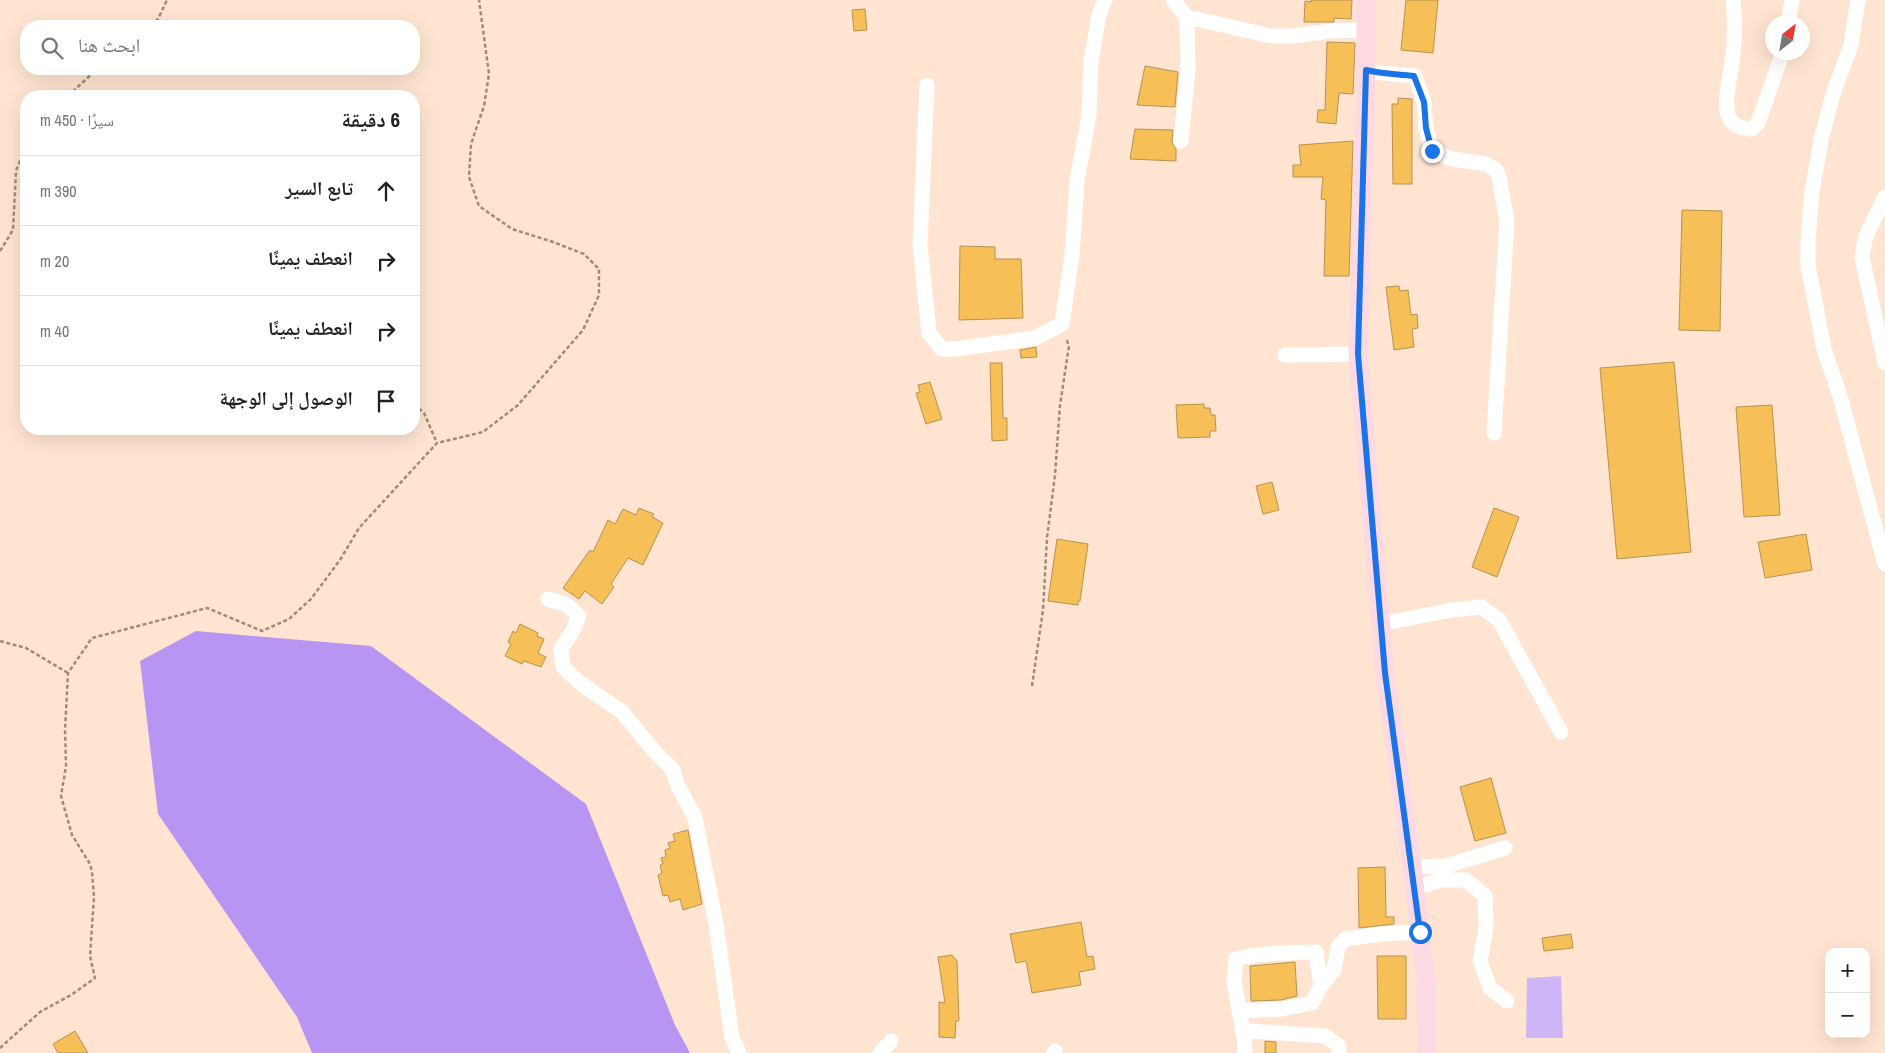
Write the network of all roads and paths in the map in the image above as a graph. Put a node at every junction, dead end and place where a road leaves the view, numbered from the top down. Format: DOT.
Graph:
graph roads {
  1 [pos="167,0"];
  2 [pos="479,0"];
  3 [pos="1105,0"];
  4 [pos="1173,0"];
  5 [pos="1366,0"];
  6 [pos="1733,0"];
  7 [pos="1792,0"];
  8 [pos="1858,0"];
  9 [pos="1789,15"];
  10 [pos="1188,17"];
  11 [pos="157,20"];
  12 [pos="1365,30"];
  13 [pos="1780,60"];
  14 [pos="1366,70"];
  15 [pos="91,75"];
  16 [pos="927,85"];
  17 [pos="74,90"];
  18 [pos="1181,141"];
  19 [pos="20,161"];
  20 [pos="1885,197"];
  21 [pos="0,251"];
  22 [pos="1062,324"];
  23 [pos="1358,354"];
  24 [pos="1285,355"];
  25 [pos="1885,364"];
  26 [pos="420,409"];
  27 [pos="1494,433"];
  28 [pos="437,443"];
  29 [pos="1885,564"];
  30 [pos="548,600"];
  31 [pos="1380,624"];
  32 [pos="0,641"];
  33 [pos="68,672"];
  34 [pos="1032,686"];
  35 [pos="1561,732"];
  36 [pos="1505,848"];
  37 [pos="1412,867"];
  38 [pos="1415,888"];
  39 [pos="1420,932"];
  40 [pos="1321,986"];
  41 [pos="1507,1000"];
  42 [pos="1240,1011"];
  43 [pos="1244,1037"];
  44 [pos="891,1041"];
  45 [pos="0,1048"];
  46 [pos="739,1053"];
  47 [pos="880,1053"];
  48 [pos="1245,1053"];
  49 [pos="1339,1053"];
  50 [pos="1427,1053"];
  1 -- 11 [label="path"];
  2 -- 28 [label="path"];
  3 -- 22 [label="street"];
  4 -- 10 [label="street"];
  5 -- 12 [label="main road"];
  6 -- 13 [label="street"];
  7 -- 9 [label="street"];
  8 -- 29 [label="street"];
  10 -- 12 [label="street"];
  10 -- 18 [label="street"];
  12 -- 14 [label="main road"];
  14 -- 23 [label="main road"];
  14 -- 27 [label="street"];
  15 -- 17 [label="path"];
  16 -- 22 [label="street"];
  19 -- 21 [label="path"];
  20 -- 25 [label="street"];
  22 -- 34 [label="path"];
  23 -- 24 [label="street"];
  23 -- 31 [label="main road"];
  26 -- 28 [label="path"];
  28 -- 33 [label="path"];
  30 -- 46 [label="street"];
  31 -- 35 [label="street"];
  31 -- 37 [label="main road"];
  32 -- 33 [label="path"];
  33 -- 45 [label="path"];
  36 -- 37 [label="street"];
  37 -- 38 [label="main road"];
  38 -- 39 [label="main road"];
  38 -- 41 [label="street"];
  39 -- 40 [label="street"];
  39 -- 50 [label="main road"];
  40 -- 42 [label="street"];
  40 -- 42 [label="street"];
  42 -- 43 [label="street"];
  43 -- 48 [label="street"];
  43 -- 49 [label="street"];
  44 -- 47 [label="street"];
}
